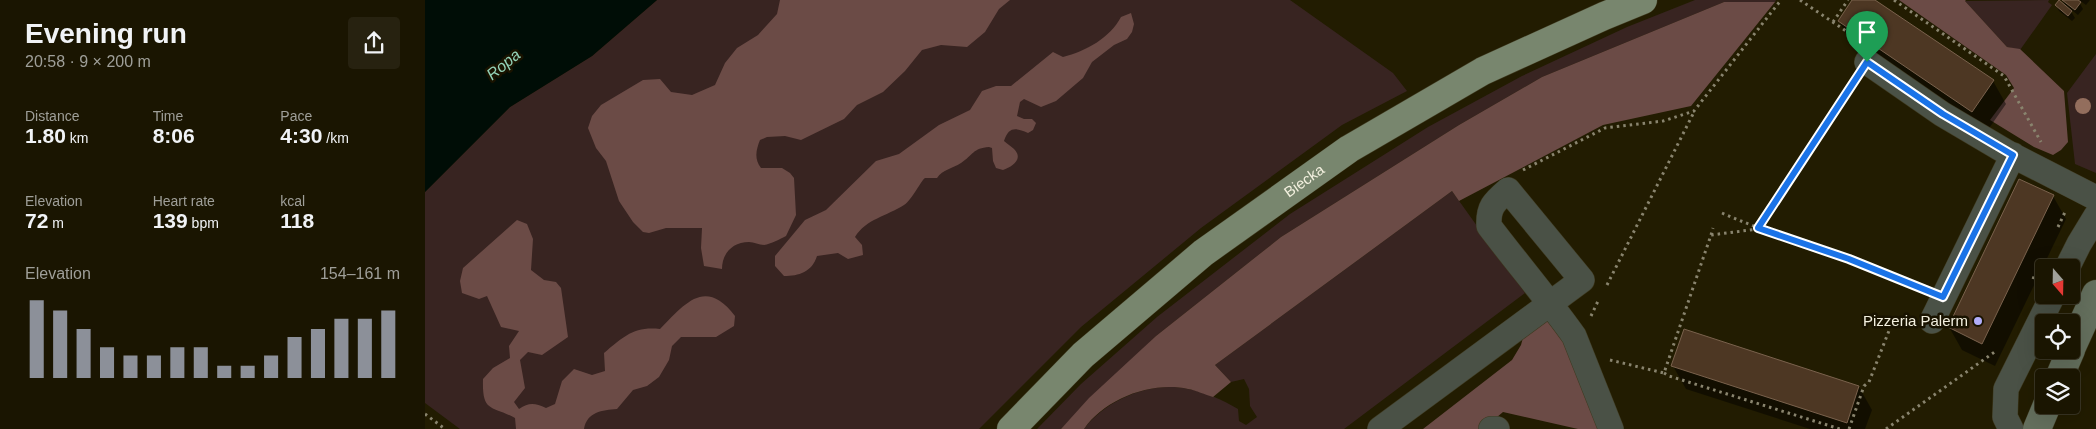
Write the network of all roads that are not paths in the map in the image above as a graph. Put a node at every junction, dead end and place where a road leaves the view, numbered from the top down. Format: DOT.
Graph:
graph roads {
  1 [pos="1643,0"];
  2 [pos="1867,62"];
  3 [pos="2013,155"];
  4 [pos="2087,193"];
  5 [pos="2096,216"];
  6 [pos="2072,259"];
  7 [pos="2096,294"];
  8 [pos="2049,304"];
  9 [pos="1932,321"];
  10 [pos="2080,330"];
  11 [pos="2043,414"];
  12 [pos="1011,429"];
  13 [pos="1381,429"];
  14 [pos="1491,429"];
  15 [pos="1497,429"];
  16 [pos="1611,429"];
  17 [pos="2011,429"];
  18 [pos="2037,429"];
  1 -- 12 [label="main road, Biecka"];
  2 -- 3 [label="street"];
  3 -- 4 [label="street"];
  3 -- 9 [label="street"];
  5 -- 6 [label="street"];
  7 -- 10 [label="street"];
  8 -- 17 [label="street"];
  11 -- 18 [label="street"];
  13 -- 16 [label="street"];
  14 -- 15 [label="street"];
}
